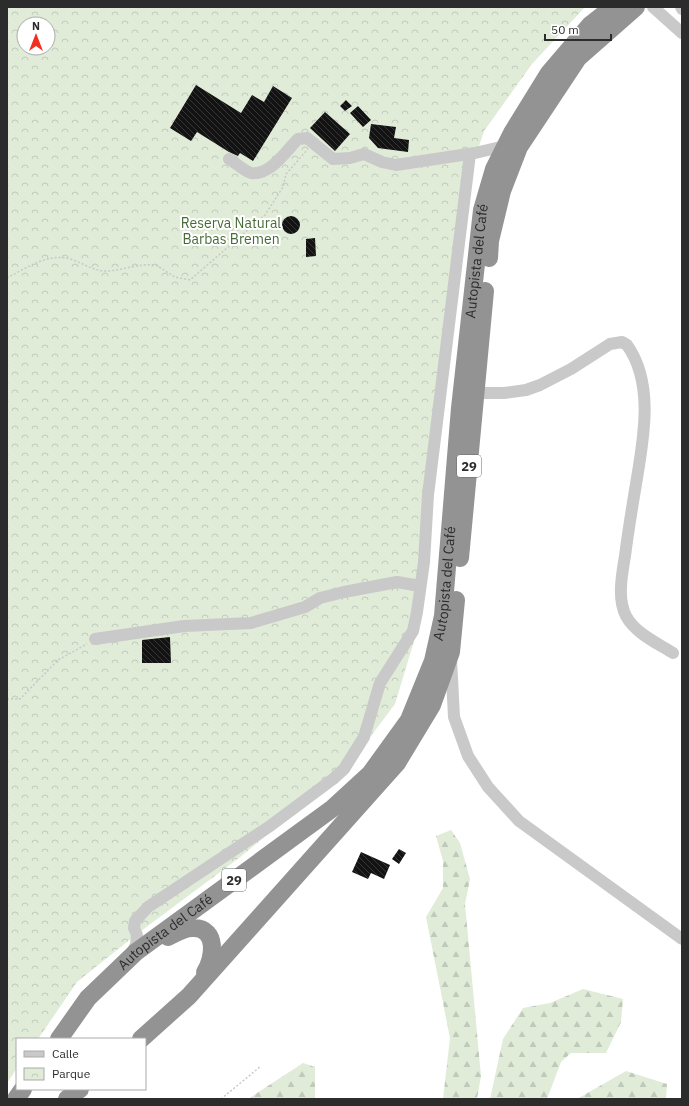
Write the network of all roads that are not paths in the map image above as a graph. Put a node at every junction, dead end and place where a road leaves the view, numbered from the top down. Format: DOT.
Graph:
graph roads {
  1 [pos="613,7"];
  2 [pos="636,7"];
  3 [pos="653,7"];
  4 [pos="682,33"];
  5 [pos="505,146"];
  6 [pos="470,154"];
  7 [pos="230,159"];
  8 [pos="476,393"];
  9 [pos="420,586"];
  10 [pos="95,639"];
  11 [pos="451,652"];
  12 [pos="673,653"];
  13 [pos="682,939"];
  14 [pos="132,956"];
  15 [pos="189,996"];
  16 [pos="88,998"];
  17 [pos="60,1038"];
  18 [pos="69,1038"];
  19 [pos="142,1038"];
  20 [pos="22,1090"];
  21 [pos="79,1090"];
  22 [pos="16,1099"];
  23 [pos="67,1099"];
  1 -- 5 [label="highway, Autopista del Café / 29"];
  2 -- 8 [label="highway, Autopista del Café / 29"];
  3 -- 4 [label="street"];
  5 -- 6 [label="street"];
  5 -- 14 [label="highway, Autopista del Café / 29"];
  6 -- 7 [label="street"];
  6 -- 9 [label="street"];
  8 -- 11 [label="highway, Autopista del Café / 29"];
  8 -- 12 [label="street"];
  9 -- 10 [label="street"];
  9 -- 14 [label="street"];
  11 -- 13 [label="street"];
  11 -- 15 [label="highway, Autopista del Café / 29"];
  14 -- 15 [label="highway"];
  14 -- 16 [label="highway, Autopista del Café / 29"];
  15 -- 19 [label="highway, Autopista del Café / 29"];
  16 -- 17 [label="highway, Autopista del Café / 29"];
  16 -- 18 [label="highway"];
  20 -- 22 [label="highway"];
  21 -- 23 [label="highway"];
}
